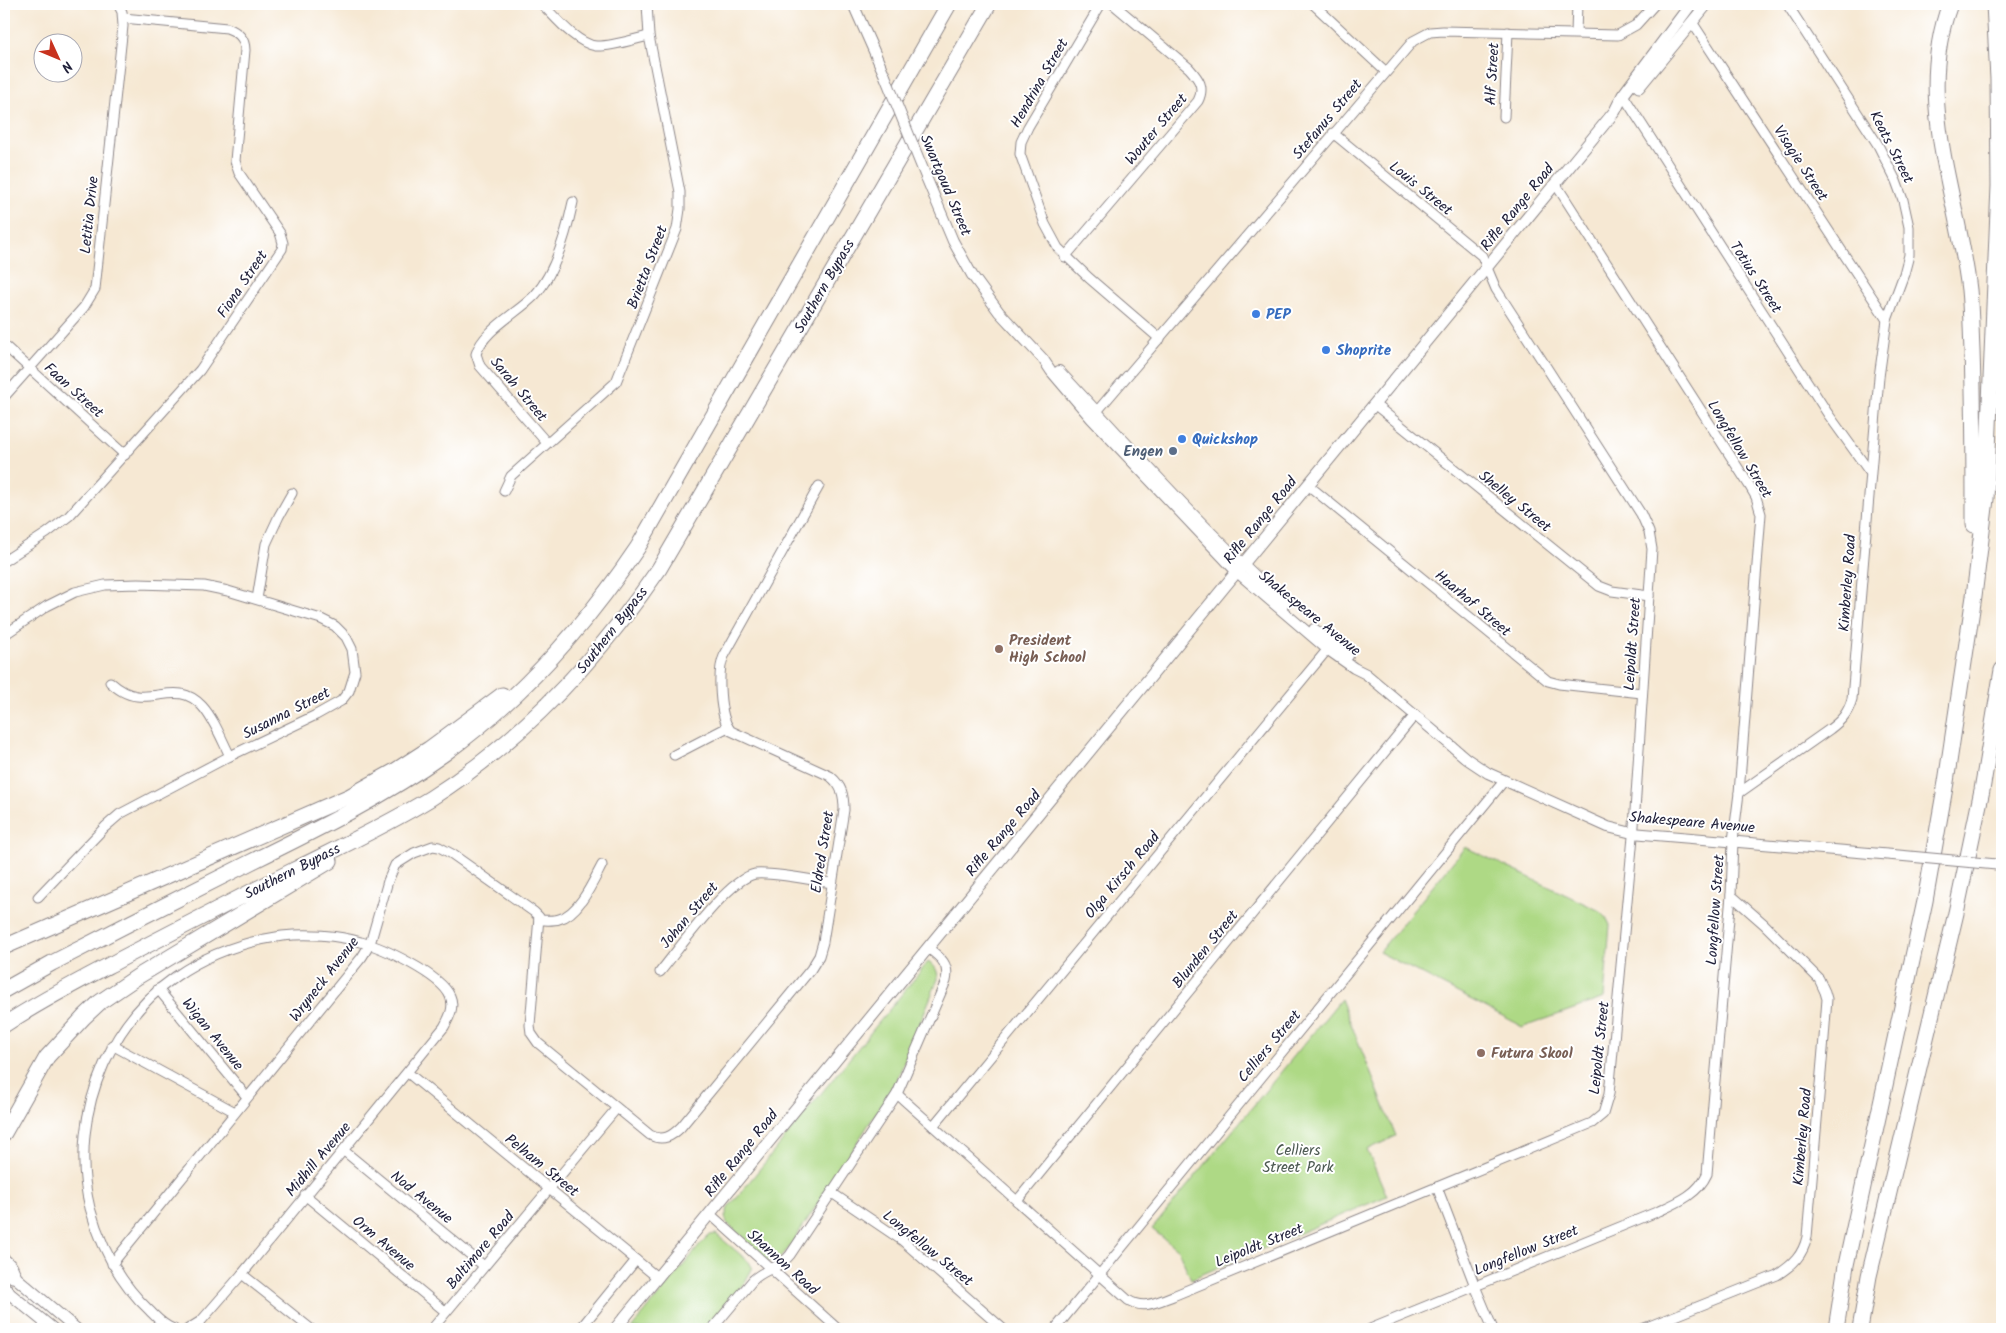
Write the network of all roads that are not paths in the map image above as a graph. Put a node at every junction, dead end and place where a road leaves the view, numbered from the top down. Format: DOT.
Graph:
graph roads {
  1 [pos="118,4"];
  2 [pos="542,4"];
  3 [pos="647,4"];
  4 [pos="853,4"];
  5 [pos="949,4"];
  6 [pos="989,4"];
  7 [pos="1101,4"];
  8 [pos="1113,4"];
  9 [pos="1313,4"];
  10 [pos="1577,4"];
  11 [pos="1655,4"];
  12 [pos="1691,4"];
  13 [pos="1707,4"];
  14 [pos="1787,4"];
  15 [pos="1950,4"];
  16 [pos="1994,4"];
  17 [pos="123,18"];
  18 [pos="1692,22"];
  19 [pos="1508,32"];
  20 [pos="1576,33"];
  21 [pos="649,36"];
  22 [pos="1386,71"];
  23 [pos="1625,98"];
  24 [pos="1504,117"];
  25 [pos="1333,134"];
  26 [pos="1556,183"];
  27 [pos="573,202"];
  28 [pos="1065,256"];
  29 [pos="1488,266"];
  30 [pos="1887,320"];
  31 [pos="1160,338"];
  32 [pos="4,345"];
  33 [pos="30,368"];
  34 [pos="4,397"];
  35 [pos="1374,404"];
  36 [pos="1094,415"];
  37 [pos="547,444"];
  38 [pos="125,455"];
  39 [pos="1870,471"];
  40 [pos="1308,485"];
  41 [pos="819,486"];
  42 [pos="504,491"];
  43 [pos="292,493"];
  44 [pos="4,561"];
  45 [pos="1240,569"];
  46 [pos="1649,596"];
  47 [pos="1974,596"];
  48 [pos="257,599"];
  49 [pos="4,635"];
  50 [pos="1330,646"];
  51 [pos="557,652"];
  52 [pos="2002,670"];
  53 [pos="110,682"];
  54 [pos="1642,694"];
  55 [pos="1415,715"];
  56 [pos="728,727"];
  57 [pos="674,755"];
  58 [pos="230,756"];
  59 [pos="1504,781"];
  60 [pos="1738,793"];
  61 [pos="377,829"];
  62 [pos="1632,834"];
  63 [pos="1733,841"];
  64 [pos="602,865"];
  65 [pos="2002,865"];
  66 [pos="831,883"];
  67 [pos="1731,895"];
  68 [pos="38,897"];
  69 [pos="540,920"];
  70 [pos="370,944"];
  71 [pos="4,947"];
  72 [pos="928,948"];
  73 [pos="660,972"];
  74 [pos="158,989"];
  75 [pos="4,990"];
  76 [pos="4,1025"];
  77 [pos="112,1045"];
  78 [pos="408,1073"];
  79 [pos="898,1094"];
  80 [pos="247,1097"];
  81 [pos="616,1109"];
  82 [pos="235,1112"];
  83 [pos="13,1117"];
  84 [pos="934,1125"];
  85 [pos="4,1133"];
  86 [pos="4,1144"];
  87 [pos="343,1150"];
  88 [pos="1437,1187"];
  89 [pos="549,1189"];
  90 [pos="832,1193"];
  91 [pos="305,1195"];
  92 [pos="1017,1200"];
  93 [pos="710,1214"];
  94 [pos="636,1260"];
  95 [pos="4,1262"];
  96 [pos="112,1264"];
  97 [pos="484,1266"];
  98 [pos="770,1270"];
  99 [pos="8,1271"];
  100 [pos="242,1274"];
  101 [pos="1099,1274"];
  102 [pos="658,1278"];
  103 [pos="1475,1286"];
  104 [pos="5,1291"];
  105 [pos="446,1312"];
  106 [pos="1653,1327"];
  107 [pos="53,1329"];
  108 [pos="76,1329"];
  109 [pos="174,1329"];
  110 [pos="188,1329"];
  111 [pos="311,1329"];
  112 [pos="432,1329"];
  113 [pos="580,1329"];
  114 [pos="615,1329"];
  115 [pos="712,1329"];
  116 [pos="838,1329"];
  117 [pos="1003,1329"];
  118 [pos="1054,1329"];
  119 [pos="1370,1329"];
  120 [pos="1494,1329"];
  121 [pos="1642,1329"];
  122 [pos="1836,1329"];
  123 [pos="1860,1329"];
  1 -- 17 [label="street, Letitia Drive"];
  2 -- 21 [label="street"];
  3 -- 21 [label="street, Brietta Street"];
  4 -- 36 [label="street, Swartgoud Street, bridge"];
  5 -- 51 [label="highway, Southern Bypass"];
  6 -- 61 [label="highway, Southern Bypass"];
  7 -- 28 [label="street, Hendrina Street"];
  8 -- 28 [label="street, Wouter Street"];
  9 -- 22 [label="street"];
  10 -- 20 [label="street"];
  11 -- 20 [label="street, Stefanus Street"];
  12 -- 23 [label="main road, Rifle Range Road"];
  13 -- 18 [label="main road, Rifle Range Road"];
  14 -- 30 [label="street, Keats Street"];
  15 -- 47 [label="highway"];
  16 -- 47 [label="highway"];
  17 -- 33 [label="street, Letitia Drive"];
  17 -- 38 [label="street, Fiona Street"];
  18 -- 23 [label="main road, Rifle Range Road"];
  18 -- 30 [label="street, Visagie Street"];
  19 -- 20 [label="street, Stefanus Street"];
  19 -- 22 [label="street, Stefanus Street"];
  19 -- 24 [label="street, Alf Street"];
  21 -- 37 [label="street, Brietta Street"];
  22 -- 25 [label="street, Stefanus Street"];
  23 -- 26 [label="main road, Rifle Range Road"];
  23 -- 39 [label="street, Totius Street"];
  25 -- 29 [label="street, Louis Street"];
  25 -- 31 [label="street, Stefanus Street"];
  26 -- 29 [label="main road, Rifle Range Road"];
  26 -- 60 [label="street, Longfellow Street"];
  27 -- 37 [label="street, Sarah Street"];
  28 -- 31 [label="street, Hendrina Street"];
  29 -- 35 [label="main road, Rifle Range Road"];
  29 -- 46 [label="street, Leipoldt Street"];
  30 -- 39 [label="street, Kimberley Road"];
  31 -- 36 [label="street, Stefanus Street"];
  32 -- 33 [label="street, Faan Street"];
  33 -- 34 [label="street, Letitia Drive"];
  33 -- 38 [label="street, Faan Street"];
  35 -- 40 [label="main road, Rifle Range Road"];
  35 -- 46 [label="street, Shelley Street"];
  36 -- 45 [label="street, Swartgoud Street"];
  37 -- 42 [label="street, Brietta Street"];
  38 -- 44 [label="street, Fiona Street"];
  39 -- 60 [label="street, Kimberley Road"];
  40 -- 45 [label="main road, Rifle Range Road"];
  40 -- 54 [label="street, Haarhof Street"];
  41 -- 56 [label="street"];
  43 -- 48 [label="street"];
  45 -- 50 [label="street, Shakespeare Avenue"];
  45 -- 72 [label="main road, Rifle Range Road"];
  46 -- 54 [label="street, Leipoldt Street"];
  47 -- 122 [label="highway"];
  48 -- 49 [label="street, Susanna Street"];
  48 -- 58 [label="street, Susanna Street"];
  50 -- 55 [label="street, Shakespeare Avenue"];
  50 -- 84 [label="street, Olga Kirsch Road"];
  51 -- 71 [label="highway"];
  51 -- 75 [label="highway, Southern Bypass"];
  52 -- 123 [label="highway"];
  53 -- 58 [label="street"];
  54 -- 62 [label="street, Leipoldt Street"];
  55 -- 59 [label="street, Shakespeare Avenue"];
  55 -- 92 [label="street, Blunden Street"];
  56 -- 57 [label="street"];
  56 -- 66 [label="street, Eldred Street"];
  58 -- 68 [label="street, Susanna Street"];
  59 -- 62 [label="street, Shakespeare Avenue"];
  59 -- 101 [label="street, Celliers Street"];
  60 -- 63 [label="street, Longfellow Street"];
  61 -- 76 [label="highway, Southern Bypass"];
  61 -- 83 [label="highway"];
  62 -- 63 [label="street, Shakespeare Avenue"];
  62 -- 88 [label="street, Leipoldt Street"];
  63 -- 65 [label="street, Shakespeare Avenue, bridge"];
  63 -- 67 [label="street, Longfellow Street"];
  64 -- 69 [label="street"];
  66 -- 73 [label="street, Johan Street"];
  66 -- 81 [label="street, Eldred Street"];
  67 -- 103 [label="street, Longfellow Street"];
  67 -- 106 [label="street, Kimberley Road"];
  69 -- 70 [label="street, Wryneck Avenue"];
  69 -- 81 [label="street"];
  70 -- 74 [label="street"];
  70 -- 78 [label="street, Midhill Avenue"];
  70 -- 80 [label="street, Wryneck Avenue"];
  72 -- 79 [label="street"];
  72 -- 93 [label="main road, Rifle Range Road"];
  74 -- 77 [label="street"];
  74 -- 80 [label="street, Wigan Avenue"];
  77 -- 82 [label="street"];
  77 -- 96 [label="street"];
  78 -- 87 [label="street, Midhill Avenue"];
  78 -- 89 [label="street, Pelham Street"];
  79 -- 84 [label="street, Leipoldt Street"];
  79 -- 90 [label="street"];
  80 -- 82 [label="street, Wryneck Avenue"];
  81 -- 89 [label="street, Baltimore Road"];
  82 -- 96 [label="street, Wryneck Avenue"];
  83 -- 85 [label="highway"];
  83 -- 86 [label="highway"];
  84 -- 92 [label="street, Leipoldt Street"];
  87 -- 91 [label="street, Midhill Avenue"];
  87 -- 97 [label="street, Nod Avenue"];
  88 -- 101 [label="street, Leipoldt Street"];
  88 -- 103 [label="street"];
  89 -- 94 [label="street, Pelham Street"];
  89 -- 97 [label="street, Baltimore Road"];
  90 -- 98 [label="street"];
  90 -- 117 [label="street, Longfellow Street"];
  91 -- 100 [label="street, Midhill Avenue"];
  91 -- 105 [label="street, Orm Avenue"];
  92 -- 101 [label="street, Leipoldt Street"];
  93 -- 98 [label="street, Shannon Road"];
  93 -- 102 [label="main road, Rifle Range Road"];
  94 -- 102 [label="street, Pelham Street"];
  94 -- 113 [label="street"];
  95 -- 99 [label="highway"];
  96 -- 109 [label="street"];
  97 -- 105 [label="street, Baltimore Road"];
  98 -- 115 [label="street"];
  98 -- 116 [label="street, Shannon Road"];
  99 -- 108 [label="main road"];
  100 -- 110 [label="street, Midhill Avenue"];
  100 -- 111 [label="street"];
  101 -- 118 [label="street, Celliers Street"];
  102 -- 114 [label="main road, Rifle Range Road"];
  103 -- 119 [label="street, Longfellow Street"];
  103 -- 120 [label="street"];
  104 -- 107 [label="main road"];
  105 -- 112 [label="street, Baltimore Road"];
  106 -- 121 [label="street, Kimberley Road"];
}
